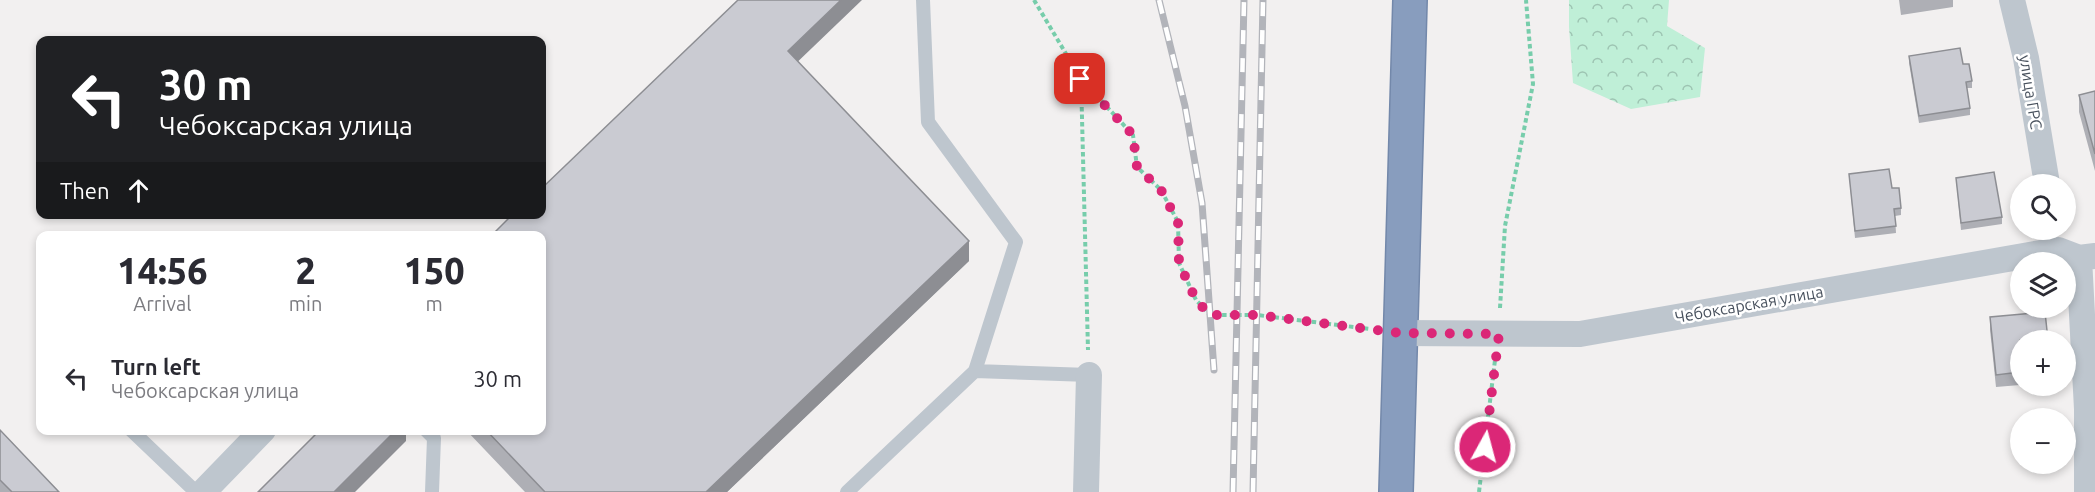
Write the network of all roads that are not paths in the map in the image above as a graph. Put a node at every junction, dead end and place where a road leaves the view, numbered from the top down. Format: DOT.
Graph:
graph roads {
  1 [pos="923,0"];
  2 [pos="1410,0"];
  3 [pos="2012,0"];
  4 [pos="2045,174"];
  5 [pos="2072,248"];
  6 [pos="1400,333"];
  7 [pos="975,371"];
  8 [pos="1089,375"];
  9 [pos="136,435"];
  10 [pos="258,435"];
  11 [pos="431,435"];
  12 [pos="196,492"];
  13 [pos="204,492"];
  14 [pos="432,492"];
  15 [pos="847,492"];
  16 [pos="1086,492"];
  17 [pos="1396,492"];
  18 [pos="2087,492"];
  1 -- 7 [label="lane"];
  2 -- 6 [label="highway"];
  3 -- 4 [label="street, улица ГРС"];
  5 -- 6 [label="street, Чебоксарская улица"];
  5 -- 18 [label="street"];
  6 -- 17 [label="highway"];
  7 -- 8 [label="lane"];
  7 -- 15 [label="lane"];
  8 -- 16 [label="street"];
  9 -- 12 [label="lane"];
  10 -- 13 [label="street"];
  11 -- 14 [label="lane"];
}
